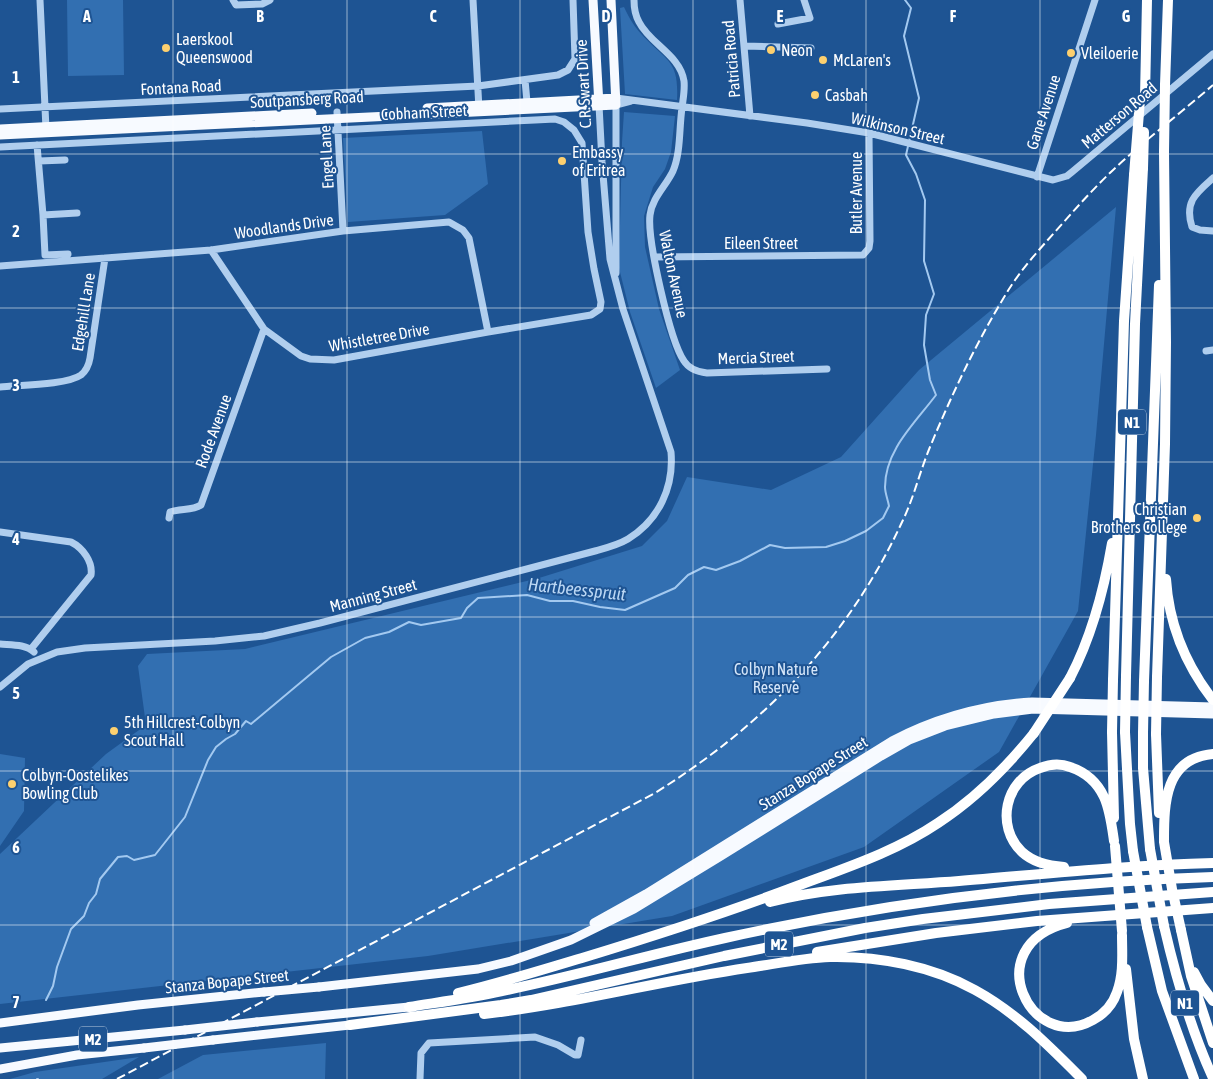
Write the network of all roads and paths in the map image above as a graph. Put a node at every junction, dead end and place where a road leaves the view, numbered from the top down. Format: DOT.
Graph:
graph roads {
  1 [pos="40,0"];
  2 [pos="233,0"];
  3 [pos="270,0"];
  4 [pos="474,0"];
  5 [pos="573,0"];
  6 [pos="593,0"];
  7 [pos="611,0"];
  8 [pos="634,0"];
  9 [pos="740,0"];
  10 [pos="804,0"];
  11 [pos="1095,0"];
  12 [pos="1147,0"];
  13 [pos="1168,0"];
  14 [pos="778,24"];
  15 [pos="744,46"];
  16 [pos="811,48"];
  17 [pos="1213,54"];
  18 [pos="525,80"];
  19 [pos="478,86"];
  20 [pos="1143,98"];
  21 [pos="527,102"];
  22 [pos="599,102"];
  23 [pos="616,102"];
  24 [pos="44,107"];
  25 [pos="682,107"];
  26 [pos="479,108"];
  27 [pos="0,110"];
  28 [pos="337,115"];
  29 [pos="750,116"];
  30 [pos="0,129"];
  31 [pos="46,130"];
  32 [pos="338,130"];
  33 [pos="869,133"];
  34 [pos="0,135"];
  35 [pos="37,145"];
  36 [pos="0,147"];
  37 [pos="65,160"];
  38 [pos="39,162"];
  39 [pos="1163,174"];
  40 [pos="1037,176"];
  41 [pos="1213,178"];
  42 [pos="77,213"];
  43 [pos="43,215"];
  44 [pos="343,231"];
  45 [pos="1213,231"];
  46 [pos="211,250"];
  47 [pos="867,251"];
  48 [pos="68,254"];
  49 [pos="654,257"];
  50 [pos="105,258"];
  51 [pos="0,266"];
  52 [pos="617,286"];
  53 [pos="600,309"];
  54 [pos="264,329"];
  55 [pos="488,332"];
  56 [pos="688,366"];
  57 [pos="827,369"];
  58 [pos="0,387"];
  59 [pos="1120,428"];
  60 [pos="669,484"];
  61 [pos="1164,485"];
  62 [pos="169,518"];
  63 [pos="0,532"];
  64 [pos="0,644"];
  65 [pos="0,687"];
  66 [pos="1213,700"];
  67 [pos="1213,707"];
  68 [pos="1213,714"];
  69 [pos="1213,754"];
  70 [pos="1164,841"];
  71 [pos="1115,844"];
  72 [pos="1213,857"];
  73 [pos="1213,863"];
  74 [pos="1162,864"];
  75 [pos="1116,867"];
  76 [pos="1213,877"];
  77 [pos="1213,892"];
  78 [pos="1213,909"];
  79 [pos="1128,914"];
  80 [pos="711,918"];
  81 [pos="1181,932"];
  82 [pos="1122,933"];
  83 [pos="719,971"];
  84 [pos="457,972"];
  85 [pos="1213,1001"];
  86 [pos="409,1007"];
  87 [pos="0,1024"];
  88 [pos="350,1025"];
  89 [pos="581,1040"];
  90 [pos="1213,1043"];
  91 [pos="0,1048"];
  92 [pos="0,1069"];
  93 [pos="1213,1078"];
  94 [pos="420,1079"];
  95 [pos="1082,1079"];
  96 [pos="1143,1079"];
  97 [pos="1194,1079"];
  1 -- 24 [label="street"];
  2 -- 3 [label="street"];
  4 -- 19 [label="street"];
  5 -- 18 [label="street, Fontana Road"];
  6 -- 22 [label="main road, C.R. Swart Drive"];
  7 -- 23 [label="main road, C.R. Swart Drive"];
  8 -- 25 [label="street, Walton Avenue"];
  9 -- 15 [label="street, Patricia Road"];
  10 -- 14 [label="street"];
  11 -- 40 [label="street, Gane Avenue"];
  12 -- 20 [label="highway, N1"];
  13 -- 39 [label="highway, N1, bridge"];
  15 -- 16 [label="street"];
  15 -- 29 [label="street, Patricia Road"];
  17 -- 40 [label="street, Matterson Road"];
  18 -- 19 [label="street, Fontana Road"];
  18 -- 21 [label="street"];
  19 -- 24 [label="street, Fontana Road"];
  19 -- 26 [label="street"];
  20 -- 59 [label="highway, bridge"];
  20 -- 97 [label="highway, N1, bridge"];
  21 -- 22 [label="main road, Soutpansberg Road"];
  21 -- 26 [label="main road, Soutpansberg Road"];
  22 -- 23 [label="main road, Soutpansberg Road"];
  22 -- 26 [label="main road, Soutpansberg Road"];
  22 -- 52 [label="street, C.R. Swart Drive"];
  23 -- 25 [label="street, Wilkinson Street"];
  23 -- 52 [label="street, C.R. Swart Drive"];
  24 -- 27 [label="street, Fontana Road"];
  24 -- 31 [label="street"];
  25 -- 29 [label="street, Wilkinson Street"];
  25 -- 49 [label="street, Walton Avenue"];
  26 -- 28 [label="main road, Soutpansberg Road"];
  28 -- 31 [label="main road, Soutpansberg Road"];
  28 -- 32 [label="street, Engel Lane"];
  29 -- 33 [label="street, Wilkinson Street"];
  30 -- 31 [label="main road, Soutpansberg Road"];
  31 -- 34 [label="main road, Soutpansberg Road"];
  32 -- 35 [label="street, Cobham Street"];
  32 -- 44 [label="street, Engel Lane"];
  32 -- 53 [label="street, Cobham Street"];
  33 -- 40 [label="street, Wilkinson Street"];
  33 -- 47 [label="street, Butler Avenue"];
  35 -- 36 [label="street, Cobham Street"];
  35 -- 38 [label="street"];
  37 -- 38 [label="street"];
  38 -- 43 [label="street"];
  39 -- 61 [label="highway"];
  39 -- 93 [label="highway, N1, bridge"];
  41 -- 45 [label="street"];
  42 -- 43 [label="street"];
  43 -- 48 [label="street"];
  44 -- 46 [label="street, Woodlands Drive"];
  44 -- 55 [label="street, Woodlands Drive"];
  46 -- 50 [label="street, Woodlands Drive"];
  46 -- 54 [label="street, Whistletree Drive"];
  47 -- 49 [label="street, Eileen Street"];
  49 -- 56 [label="street, Walton Avenue"];
  50 -- 51 [label="street, Woodlands Drive"];
  50 -- 58 [label="street, Edgehill Lane"];
  52 -- 60 [label="street, C.R. Swart Drive"];
  53 -- 55 [label="street, Whistletree Drive"];
  54 -- 55 [label="street, Whistletree Drive"];
  54 -- 62 [label="street, Rode Avenue"];
  56 -- 57 [label="street, Mercia Street"];
  59 -- 71 [label="highway, bridge"];
  59 -- 80 [label="highway, bridge"];
  60 -- 65 [label="street, Manning Street"];
  61 -- 66 [label="highway"];
  61 -- 70 [label="highway, bridge"];
  63 -- 64 [label="street"];
  67 -- 84 [label="main road, Stanza Bopape Street"];
  68 -- 84 [label="main road, Stanza Bopape Street"];
  69 -- 70 [label="highway"];
  70 -- 81 [label="highway, bridge"];
  71 -- 75 [label="highway"];
  71 -- 82 [label="highway, bridge"];
  72 -- 74 [label="highway"];
  73 -- 74 [label="highway"];
  74 -- 75 [label="highway"];
  75 -- 80 [label="highway"];
  76 -- 86 [label="highway, M2"];
  77 -- 88 [label="highway, M2"];
  78 -- 79 [label="highway"];
  79 -- 82 [label="highway"];
  79 -- 83 [label="highway"];
  80 -- 86 [label="highway"];
  81 -- 85 [label="highway"];
  81 -- 90 [label="highway"];
  82 -- 96 [label="highway"];
  83 -- 88 [label="highway"];
  83 -- 95 [label="highway"];
  84 -- 87 [label="main road, Stanza Bopape Street, bridge"];
  86 -- 91 [label="main road, M2, bridge"];
  88 -- 92 [label="main road, M2, bridge"];
  89 -- 94 [label="street"];
}
